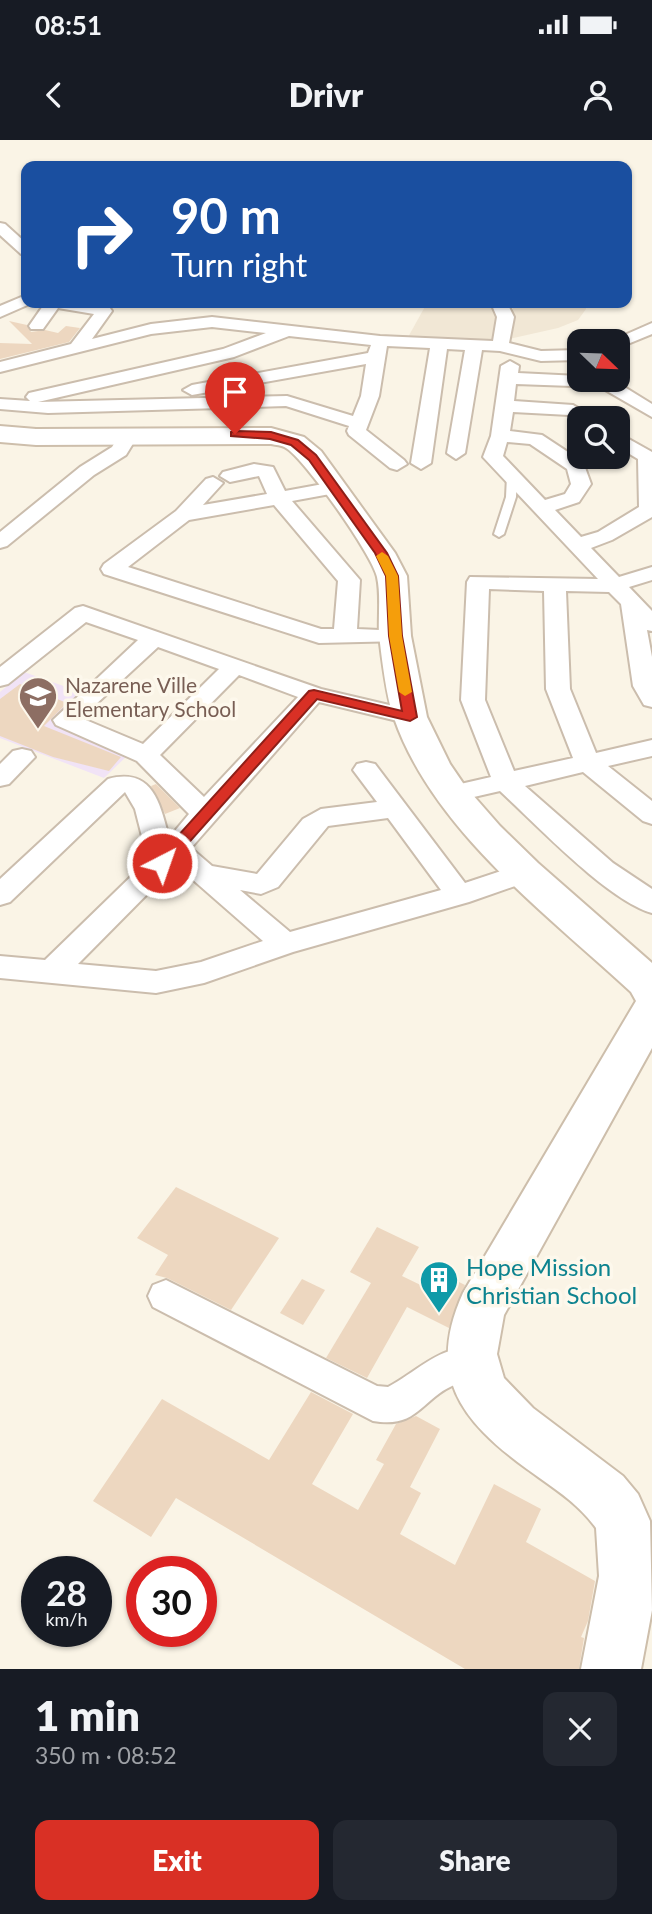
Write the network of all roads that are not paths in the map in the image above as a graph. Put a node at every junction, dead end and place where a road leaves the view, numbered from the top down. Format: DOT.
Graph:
graph roads {
  1 [pos="0,227"];
  2 [pos="21,246"];
  3 [pos="21,302"];
  4 [pos="50,308"];
  5 [pos="87,308"];
  6 [pos="503,308"];
  7 [pos="0,312"];
  8 [pos="37,326"];
  9 [pos="652,328"];
  10 [pos="286,331"];
  11 [pos="630,338"];
  12 [pos="439,345"];
  13 [pos="500,346"];
  14 [pos="474,347"];
  15 [pos="77,348"];
  16 [pos="378,349"];
  17 [pos="567,355"];
  18 [pos="0,367"];
  19 [pos="504,406"];
  20 [pos="102,407"];
  21 [pos="567,410"];
  22 [pos="1,412"];
  23 [pos="652,412"];
  24 [pos="357,423"];
  25 [pos="500,436"];
  26 [pos="128,437"];
  27 [pos="630,446"];
  28 [pos="456,453"];
  29 [pos="421,463"];
  30 [pos="397,464"];
  31 [pos="512,476"];
  32 [pos="334,488"];
  33 [pos="278,497"];
  34 [pos="542,508"];
  35 [pos="183,515"];
  36 [pos="499,534"];
  37 [pos="0,542"];
  38 [pos="578,545"];
  39 [pos="652,573"];
  40 [pos="614,585"];
  41 [pos="555,586"];
  42 [pos="632,603"];
  43 [pos="652,624"];
  44 [pos="345,636"];
  45 [pos="395,636"];
  46 [pos="155,637"];
  47 [pos="236,665"];
  48 [pos="0,679"];
  49 [pos="314,694"];
  50 [pos="652,700"];
  51 [pos="410,717"];
  52 [pos="652,748"];
  53 [pos="146,755"];
  54 [pos="22,757"];
  55 [pos="588,763"];
  56 [pos="366,770"];
  57 [pos="0,778"];
  58 [pos="506,782"];
  59 [pos="452,794"];
  60 [pos="393,809"];
  61 [pos="204,813"];
  62 [pos="652,815"];
  63 [pos="169,856"];
  64 [pos="525,872"];
  65 [pos="202,873"];
  66 [pos="0,895"];
  67 [pos="459,895"];
  68 [pos="652,903"];
  69 [pos="285,944"];
  70 [pos="0,967"];
  71 [pos="51,972"];
  72 [pos="652,992"];
  73 [pos="652,1010"];
  74 [pos="166,1296"];
  75 [pos="472,1364"];
  76 [pos="611,1669"];
  1 -- 2 [label="street"];
  3 -- 7 [label="street"];
  4 -- 8 [label="street"];
  5 -- 15 [label="street"];
  6 -- 13 [label="street"];
  9 -- 11 [label="street"];
  10 -- 15 [label="street"];
  10 -- 16 [label="street"];
  10 -- 22 [label="street"];
  12 -- 14 [label="street"];
  12 -- 16 [label="street"];
  12 -- 29 [label="street"];
  13 -- 14 [label="street"];
  13 -- 17 [label="street"];
  14 -- 28 [label="street"];
  15 -- 18 [label="street"];
  16 -- 20 [label="street"];
  16 -- 24 [label="street"];
  19 -- 21 [label="street"];
  19 -- 23 [label="street"];
  19 -- 25 [label="street"];
  20 -- 22 [label="street"];
  20 -- 24 [label="street"];
  22 -- 26 [label="street"];
  24 -- 30 [label="street"];
  25 -- 31 [label="street"];
  25 -- 34 [label="street"];
  26 -- 32 [label="street"];
  26 -- 37 [label="street"];
  27 -- 38 [label="street"];
  31 -- 34 [label="street"];
  31 -- 36 [label="lane"];
  32 -- 33 [label="street"];
  32 -- 45 [label="street"];
  33 -- 35 [label="street"];
  33 -- 35 [label="street"];
  33 -- 44 [label="street"];
  34 -- 38 [label="street"];
  35 -- 44 [label="street"];
  38 -- 40 [label="street"];
  39 -- 40 [label="street"];
  40 -- 41 [label="street"];
  40 -- 42 [label="street"];
  41 -- 55 [label="street"];
  41 -- 58 [label="street"];
  42 -- 43 [label="street"];
  42 -- 50 [label="street"];
  44 -- 45 [label="street"];
  45 -- 51 [label="street"];
  46 -- 47 [label="street"];
  46 -- 48 [label="street"];
  46 -- 53 [label="street"];
  47 -- 49 [label="street"];
  47 -- 53 [label="street"];
  49 -- 51 [label="street"];
  49 -- 61 [label="street"];
  51 -- 59 [label="street"];
  52 -- 55 [label="street"];
  53 -- 61 [label="street"];
  54 -- 57 [label="street"];
  55 -- 58 [label="street"];
  55 -- 62 [label="street"];
  56 -- 60 [label="street"];
  58 -- 59 [label="street"];
  58 -- 68 [label="street"];
  59 -- 64 [label="street"];
  60 -- 65 [label="street"];
  60 -- 67 [label="street"];
  61 -- 63 [label="street"];
  63 -- 65 [label="street"];
  63 -- 66 [label="street"];
  63 -- 71 [label="street"];
  64 -- 67 [label="street"];
  64 -- 72 [label="street"];
  65 -- 69 [label="street"];
  67 -- 69 [label="street"];
  69 -- 71 [label="street"];
  70 -- 71 [label="street"];
  73 -- 75 [label="street"];
  74 -- 75 [label="street"];
  75 -- 76 [label="street"];
}
